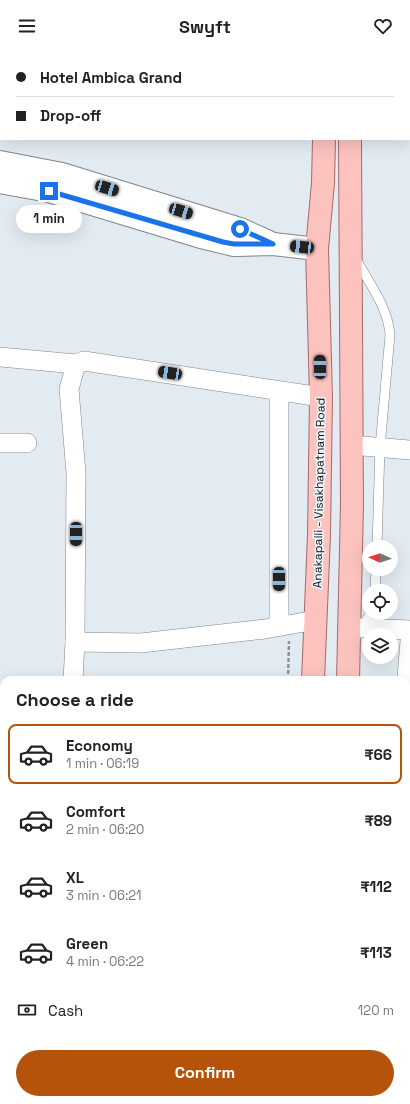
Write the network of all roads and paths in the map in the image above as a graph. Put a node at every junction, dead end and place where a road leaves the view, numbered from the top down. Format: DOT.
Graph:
graph roads {
  1 [pos="324,140"];
  2 [pos="350,140"];
  3 [pos="0,162"];
  4 [pos="0,182"];
  5 [pos="273,244"];
  6 [pos="317,249"];
  7 [pos="351,250"];
  8 [pos="0,357"];
  9 [pos="76,364"];
  10 [pos="279,391"];
  11 [pos="321,397"];
  12 [pos="0,443"];
  13 [pos="27,443"];
  14 [pos="351,445"];
  15 [pos="380,447"];
  16 [pos="410,450"];
  17 [pos="377,540"];
  18 [pos="316,620"];
  19 [pos="280,626"];
  20 [pos="361,628"];
  21 [pos="410,630"];
  22 [pos="410,641"];
  23 [pos="75,642"];
  24 [pos="73,676"];
  25 [pos="313,676"];
  26 [pos="349,676"];
  27 [pos="407,676"];
  28 [pos="0,858"];
  29 [pos="0,861"];
  1 -- 6 [label="main road, Anakapalli - Visakhapatnam Road"];
  2 -- 7 [label="main road"];
  3 -- 5 [label="street"];
  4 -- 5 [label="street"];
  5 -- 6 [label="street"];
  6 -- 11 [label="main road, Anakapalli - Visakhapatnam Road"];
  7 -- 14 [label="main road"];
  7 -- 15 [label="lane"];
  8 -- 9 [label="street"];
  9 -- 10 [label="street"];
  9 -- 23 [label="street"];
  10 -- 11 [label="street"];
  10 -- 19 [label="street"];
  11 -- 18 [label="main road, Anakapalli - Visakhapatnam Road"];
  12 -- 13 [label="street"];
  14 -- 15 [label="street"];
  14 -- 20 [label="main road"];
  15 -- 16 [label="street"];
  15 -- 17 [label="lane"];
  18 -- 19 [label="street"];
  18 -- 25 [label="main road, Anakapalli - Visakhapatnam Road"];
  19 -- 23 [label="street"];
  20 -- 21 [label="street"];
  20 -- 26 [label="main road"];
  22 -- 27 [label="street"];
  23 -- 24 [label="street"];
  28 -- 29 [label="street"];
}
